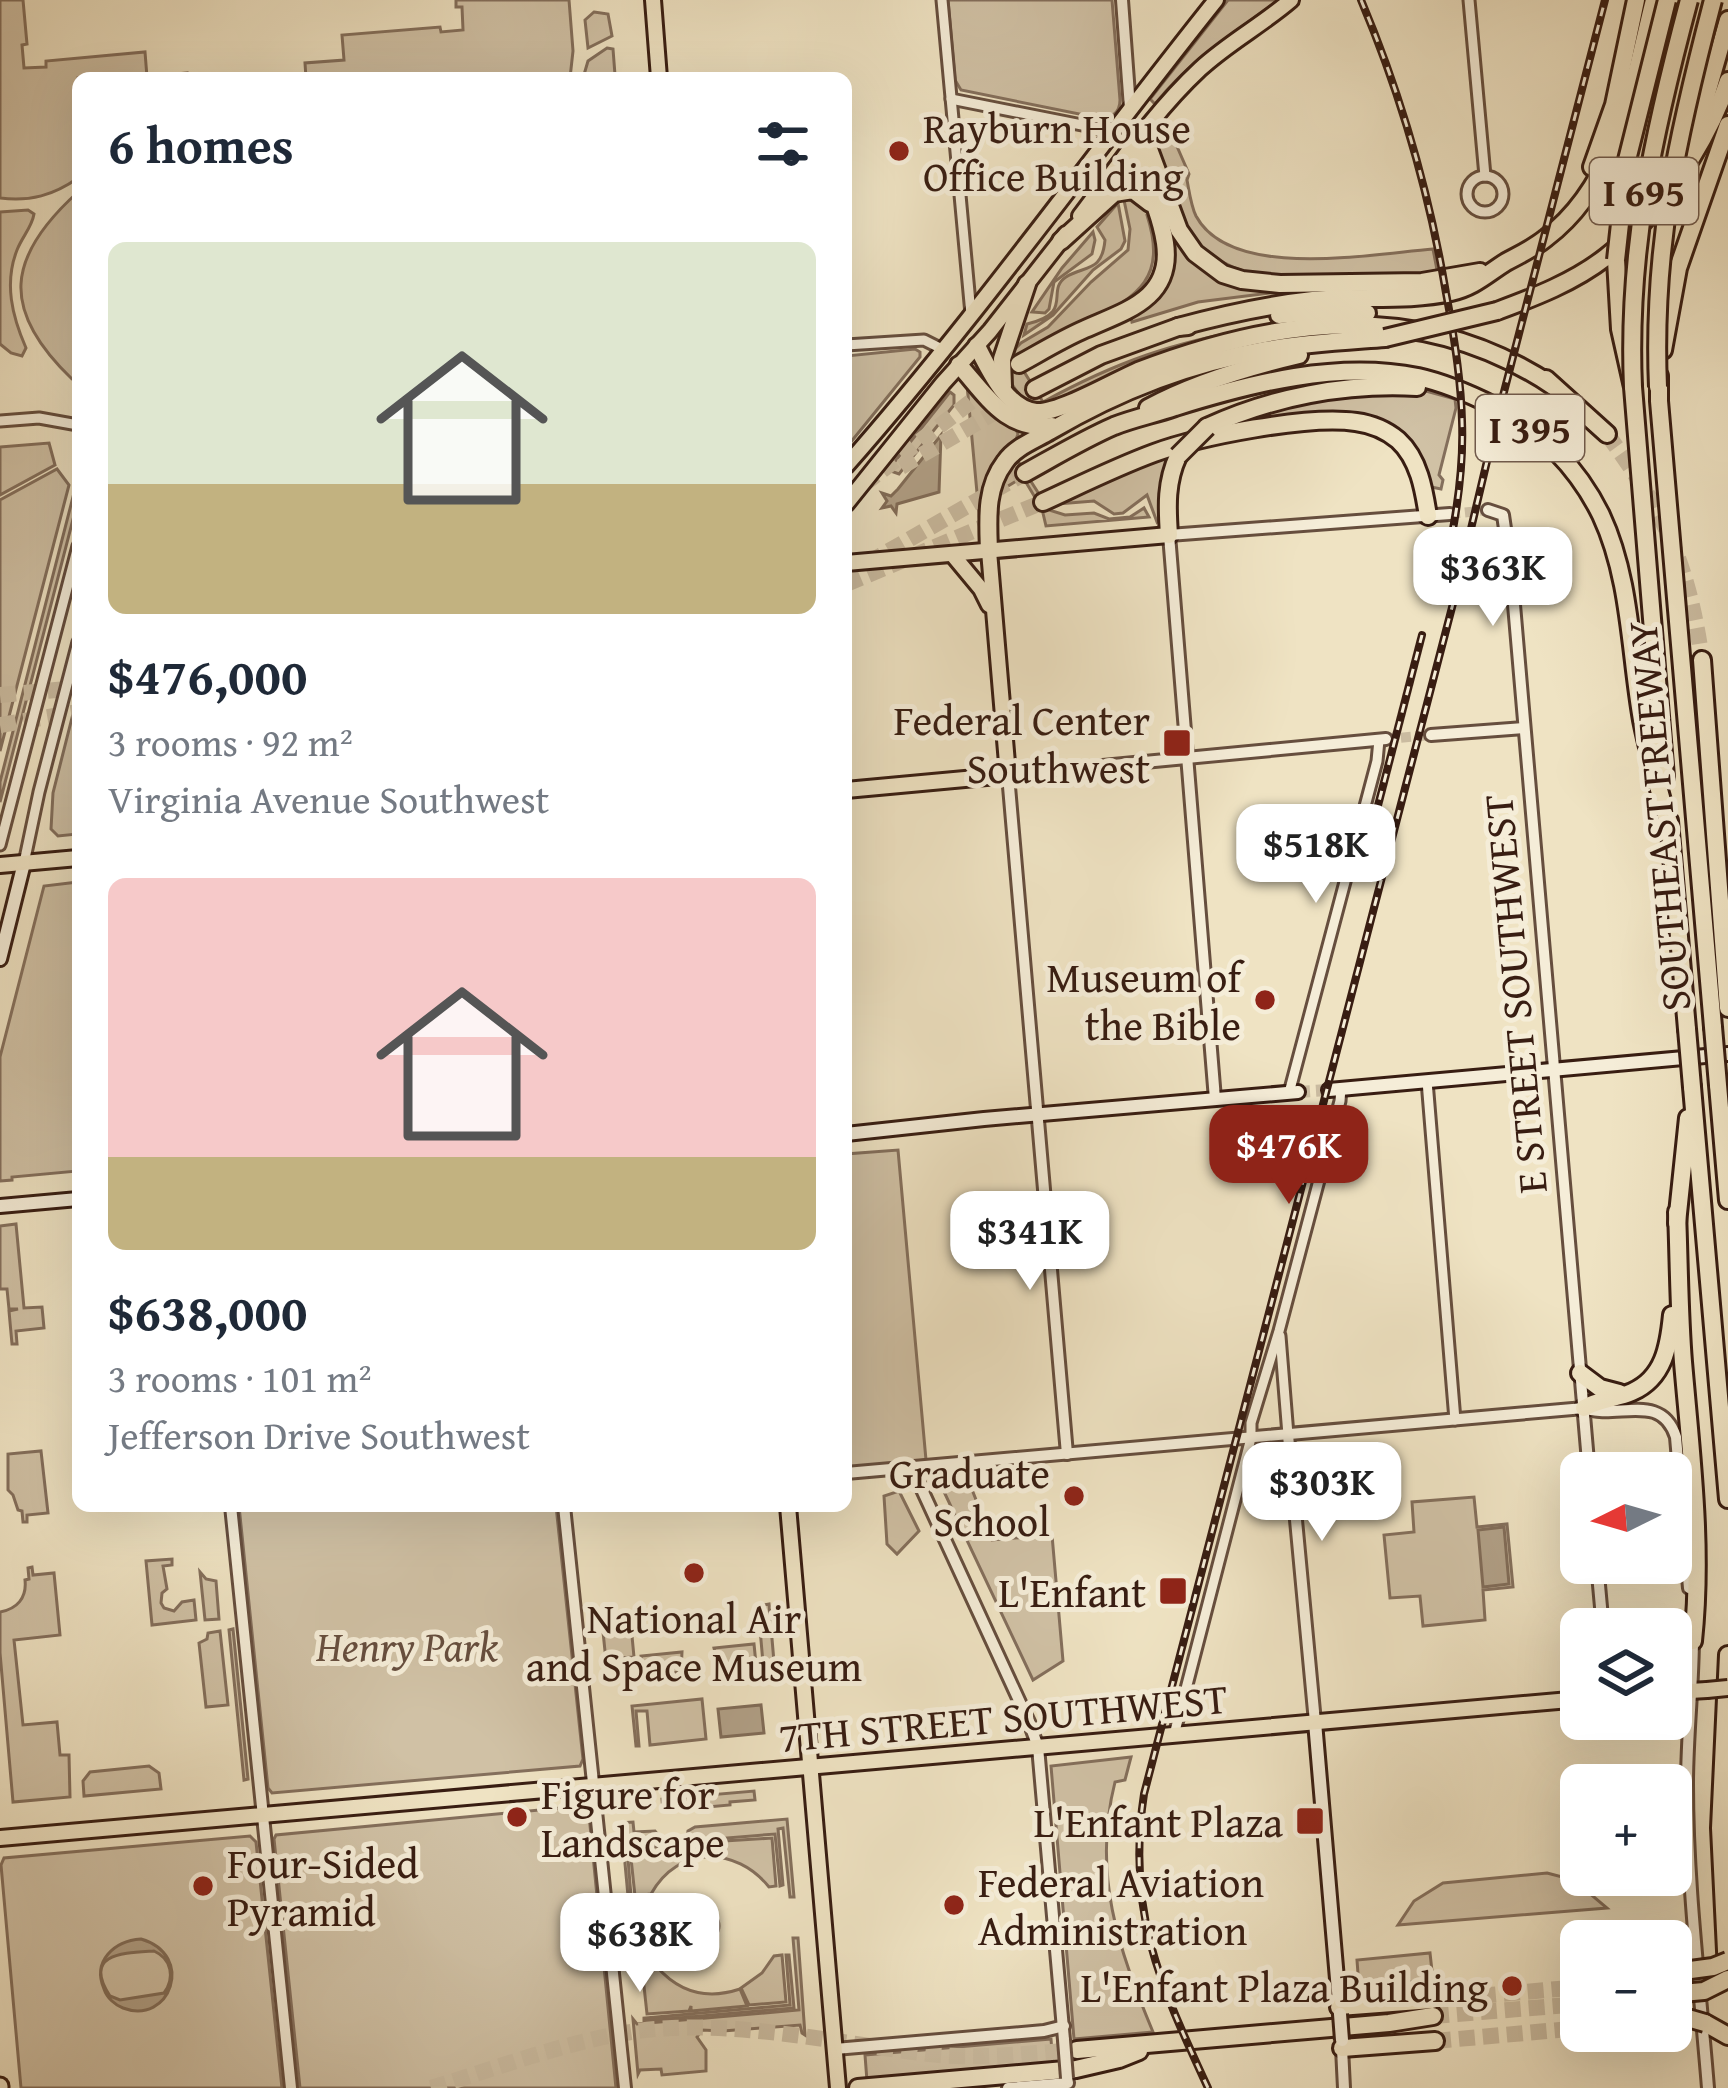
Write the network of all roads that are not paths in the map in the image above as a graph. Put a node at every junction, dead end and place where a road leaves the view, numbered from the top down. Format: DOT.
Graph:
graph roads {
  1 [pos="652,0"];
  2 [pos="942,0"];
  3 [pos="1122,0"];
  4 [pos="1216,0"];
  5 [pos="1291,0"];
  6 [pos="1469,0"];
  7 [pos="1636,0"];
  8 [pos="1654,0"];
  9 [pos="1666,0"];
  10 [pos="1689,0"];
  11 [pos="1713,0"];
  12 [pos="1728,20"];
  13 [pos="658,72"];
  14 [pos="1728,81"];
  15 [pos="951,100"];
  16 [pos="1130,108"];
  17 [pos="1728,125"];
  18 [pos="1112,131"];
  19 [pos="1701,135"];
  20 [pos="1138,139"];
  21 [pos="1485,176"];
  22 [pos="1154,206"];
  23 [pos="1546,239"];
  24 [pos="1061,242"];
  25 [pos="1492,271"];
  26 [pos="1028,284"];
  27 [pos="971,314"];
  28 [pos="1178,327"];
  29 [pos="1385,338"];
  30 [pos="852,345"];
  31 [pos="977,346"];
  32 [pos="942,349"];
  33 [pos="1019,364"];
  34 [pos="959,365"];
  35 [pos="1553,386"];
  36 [pos="1452,387"];
  37 [pos="1633,387"];
  38 [pos="1658,387"];
  39 [pos="1035,389"];
  40 [pos="1005,392"];
  41 [pos="0,421"];
  42 [pos="72,424"];
  43 [pos="1059,426"];
  44 [pos="1115,426"];
  45 [pos="1607,434"];
  46 [pos="852,459"];
  47 [pos="1025,473"];
  48 [pos="852,497"];
  49 [pos="1043,502"];
  50 [pos="1494,511"];
  51 [pos="1450,514"];
  52 [pos="1428,516"];
  53 [pos="1169,535"];
  54 [pos="989,551"];
  55 [pos="952,554"];
  56 [pos="852,562"];
  57 [pos="72,569"];
  58 [pos="994,615"];
  59 [pos="1702,660"];
  60 [pos="72,665"];
  61 [pos="1524,728"];
  62 [pos="1431,735"];
  63 [pos="1383,739"];
  64 [pos="1188,758"];
  65 [pos="1008,775"];
  66 [pos="852,789"];
  67 [pos="1669,827"];
  68 [pos="0,845"];
  69 [pos="72,859"];
  70 [pos="25,863"];
  71 [pos="0,865"];
  72 [pos="0,959"];
  73 [pos="1728,1008"];
  74 [pos="1728,1054"];
  75 [pos="1554,1070"];
  76 [pos="1427,1081"];
  77 [pos="1692,1087"];
  78 [pos="1335,1089"];
  79 [pos="1293,1092"];
  80 [pos="1216,1099"];
  81 [pos="1038,1114"];
  82 [pos="852,1133"];
  83 [pos="72,1200"];
  84 [pos="1728,1200"];
  85 [pos="0,1206"];
  86 [pos="1677,1212"];
  87 [pos="1279,1331"];
  88 [pos="1580,1373"];
  89 [pos="1625,1394"];
  90 [pos="1583,1408"];
  91 [pos="1455,1420"];
  92 [pos="1288,1435"];
  93 [pos="1251,1438"];
  94 [pos="1587,1452"];
  95 [pos="1067,1454"];
  96 [pos="912,1468"];
  97 [pos="852,1473"];
  98 [pos="1728,1499"];
  99 [pos="232,1512"];
  100 [pos="564,1512"];
  101 [pos="789,1512"];
  102 [pos="1693,1641"];
  103 [pos="1728,1654"];
  104 [pos="1692,1658"];
  105 [pos="1728,1688"];
  106 [pos="1692,1691"];
  107 [pos="1560,1701"];
  108 [pos="1315,1722"];
  109 [pos="1174,1735"];
  110 [pos="1688,1740"];
  111 [pos="1038,1747"];
  112 [pos="811,1768"];
  113 [pos="594,1787"];
  114 [pos="262,1815"];
  115 [pos="0,1838"];
  116 [pos="1728,1961"];
  117 [pos="1692,1970"];
  118 [pos="1728,1983"];
  119 [pos="1692,1992"];
  120 [pos="1339,2010"];
  121 [pos="1433,2020"];
  122 [pos="1692,2021"];
  123 [pos="1728,2036"];
  124 [pos="1069,2039"];
  125 [pos="1156,2044"];
  126 [pos="1342,2044"];
  127 [pos="835,2049"];
  128 [pos="291,2088"];
  129 [pos="625,2088"];
  130 [pos="838,2088"];
  131 [pos="858,2088"];
  132 [pos="1008,2088"];
  133 [pos="1344,2088"];
  134 [pos="1708,2088"];
  1 -- 13 [label="main road"];
  2 -- 15 [label="street"];
  3 -- 16 [label="street"];
  4 -- 16 [label="main road"];
  5 -- 20 [label="main road"];
  6 -- 21 [label="street"];
  7 -- 23 [label="highway"];
  8 -- 23 [label="highway"];
  9 -- 37 [label="highway, bridge"];
  10 -- 37 [label="highway, SOUTHEAST FREEWAY / I 695, bridge"];
  11 -- 38 [label="highway, SOUTHEAST FREEWAY / I 695, bridge"];
  12 -- 19 [label="highway"];
  14 -- 19 [label="highway"];
  15 -- 18 [label="street"];
  15 -- 27 [label="street"];
  16 -- 18 [label="main road"];
  16 -- 20 [label="main road"];
  17 -- 38 [label="highway, bridge"];
  18 -- 27 [label="main road"];
  19 -- 29 [label="highway, bridge"];
  20 -- 22 [label="highway"];
  20 -- 24 [label="main road"];
  20 -- 25 [label="highway"];
  22 -- 24 [label="highway"];
  22 -- 33 [label="highway"];
  23 -- 25 [label="highway"];
  24 -- 26 [label="main road"];
  25 -- 28 [label="highway"];
  26 -- 31 [label="main road"];
  26 -- 40 [label="highway"];
  27 -- 31 [label="main road"];
  27 -- 32 [label="main road"];
  28 -- 35 [label="highway, I 395"];
  28 -- 39 [label="highway, I 395"];
  29 -- 43 [label="highway"];
  29 -- 44 [label="highway"];
  30 -- 32 [label="street"];
  31 -- 34 [label="main road"];
  31 -- 40 [label="highway"];
  32 -- 34 [label="main road"];
  32 -- 46 [label="main road"];
  34 -- 43 [label="highway"];
  34 -- 48 [label="main road"];
  35 -- 40 [label="highway"];
  35 -- 45 [label="highway, I 395"];
  36 -- 44 [label="highway, I 395"];
  36 -- 53 [label="highway, bridge"];
  36 -- 67 [label="highway, I 395"];
  37 -- 67 [label="highway, SOUTHEAST FREEWAY / I 695"];
  38 -- 84 [label="highway, SOUTHEAST FREEWAY / I 695, bridge"];
  41 -- 42 [label="street"];
  43 -- 54 [label="highway"];
  44 -- 47 [label="highway, I 395"];
  49 -- 52 [label="highway"];
  50 -- 61 [label="street, E STREET SOUTHWEST"];
  51 -- 52 [label="street"];
  52 -- 53 [label="street"];
  53 -- 54 [label="main road"];
  53 -- 64 [label="street"];
  54 -- 55 [label="main road"];
  54 -- 58 [label="main road"];
  55 -- 56 [label="main road"];
  55 -- 58 [label="main road"];
  57 -- 68 [label="street"];
  58 -- 65 [label="main road"];
  59 -- 73 [label="highway"];
  60 -- 70 [label="street"];
  61 -- 62 [label="street"];
  61 -- 75 [label="street, E STREET SOUTHWEST"];
  63 -- 64 [label="street"];
  63 -- 79 [label="street"];
  64 -- 65 [label="street"];
  64 -- 80 [label="street"];
  65 -- 66 [label="main road"];
  65 -- 81 [label="street"];
  67 -- 77 [label="highway, I 395, bridge"];
  69 -- 70 [label="main road"];
  70 -- 71 [label="main road"];
  70 -- 72 [label="main road"];
  74 -- 75 [label="main road"];
  75 -- 76 [label="main road"];
  75 -- 88 [label="street, E STREET SOUTHWEST"];
  76 -- 78 [label="main road"];
  76 -- 91 [label="street"];
  77 -- 86 [label="highway"];
  77 -- 98 [label="highway, I 395"];
  78 -- 87 [label="street"];
  79 -- 80 [label="main road"];
  80 -- 81 [label="main road"];
  81 -- 82 [label="main road"];
  81 -- 95 [label="street"];
  83 -- 85 [label="main road"];
  86 -- 89 [label="highway"];
  86 -- 102 [label="highway"];
  87 -- 92 [label="street"];
  87 -- 93 [label="street"];
  88 -- 89 [label="highway"];
  88 -- 90 [label="street, E STREET SOUTHWEST"];
  89 -- 90 [label="highway"];
  90 -- 91 [label="street"];
  90 -- 94 [label="street, E STREET SOUTHWEST"];
  90 -- 102 [label="street"];
  91 -- 92 [label="street"];
  92 -- 93 [label="street"];
  92 -- 108 [label="street"];
  93 -- 95 [label="street"];
  93 -- 109 [label="street"];
  95 -- 96 [label="street"];
  96 -- 97 [label="street"];
  96 -- 111 [label="street"];
  99 -- 114 [label="street"];
  100 -- 113 [label="street"];
  101 -- 112 [label="main road"];
  102 -- 104 [label="street"];
  103 -- 118 [label="highway"];
  105 -- 106 [label="main road, bridge"];
  107 -- 108 [label="main road, 7TH STREET SOUTHWEST"];
  108 -- 109 [label="main road, 7TH STREET SOUTHWEST"];
  108 -- 120 [label="main road"];
  109 -- 111 [label="main road, 7TH STREET SOUTHWEST"];
  110 -- 134 [label="street"];
  111 -- 112 [label="main road, 7TH STREET SOUTHWEST"];
  111 -- 124 [label="street"];
  112 -- 113 [label="main road, 7TH STREET SOUTHWEST"];
  112 -- 127 [label="main road"];
  113 -- 114 [label="main road, 7TH STREET SOUTHWEST"];
  113 -- 129 [label="street"];
  114 -- 115 [label="main road, 7TH STREET SOUTHWEST"];
  114 -- 128 [label="street"];
  116 -- 117 [label="highway, bridge"];
  118 -- 119 [label="highway, bridge"];
  120 -- 121 [label="highway"];
  120 -- 126 [label="main road, bridge"];
  121 -- 125 [label="highway"];
  121 -- 126 [label="highway"];
  122 -- 123 [label="highway, bridge"];
  124 -- 125 [label="highway"];
  124 -- 127 [label="street"];
  124 -- 132 [label="street, bridge"];
  125 -- 131 [label="highway"];
  126 -- 133 [label="street"];
  127 -- 130 [label="main road"];
}
